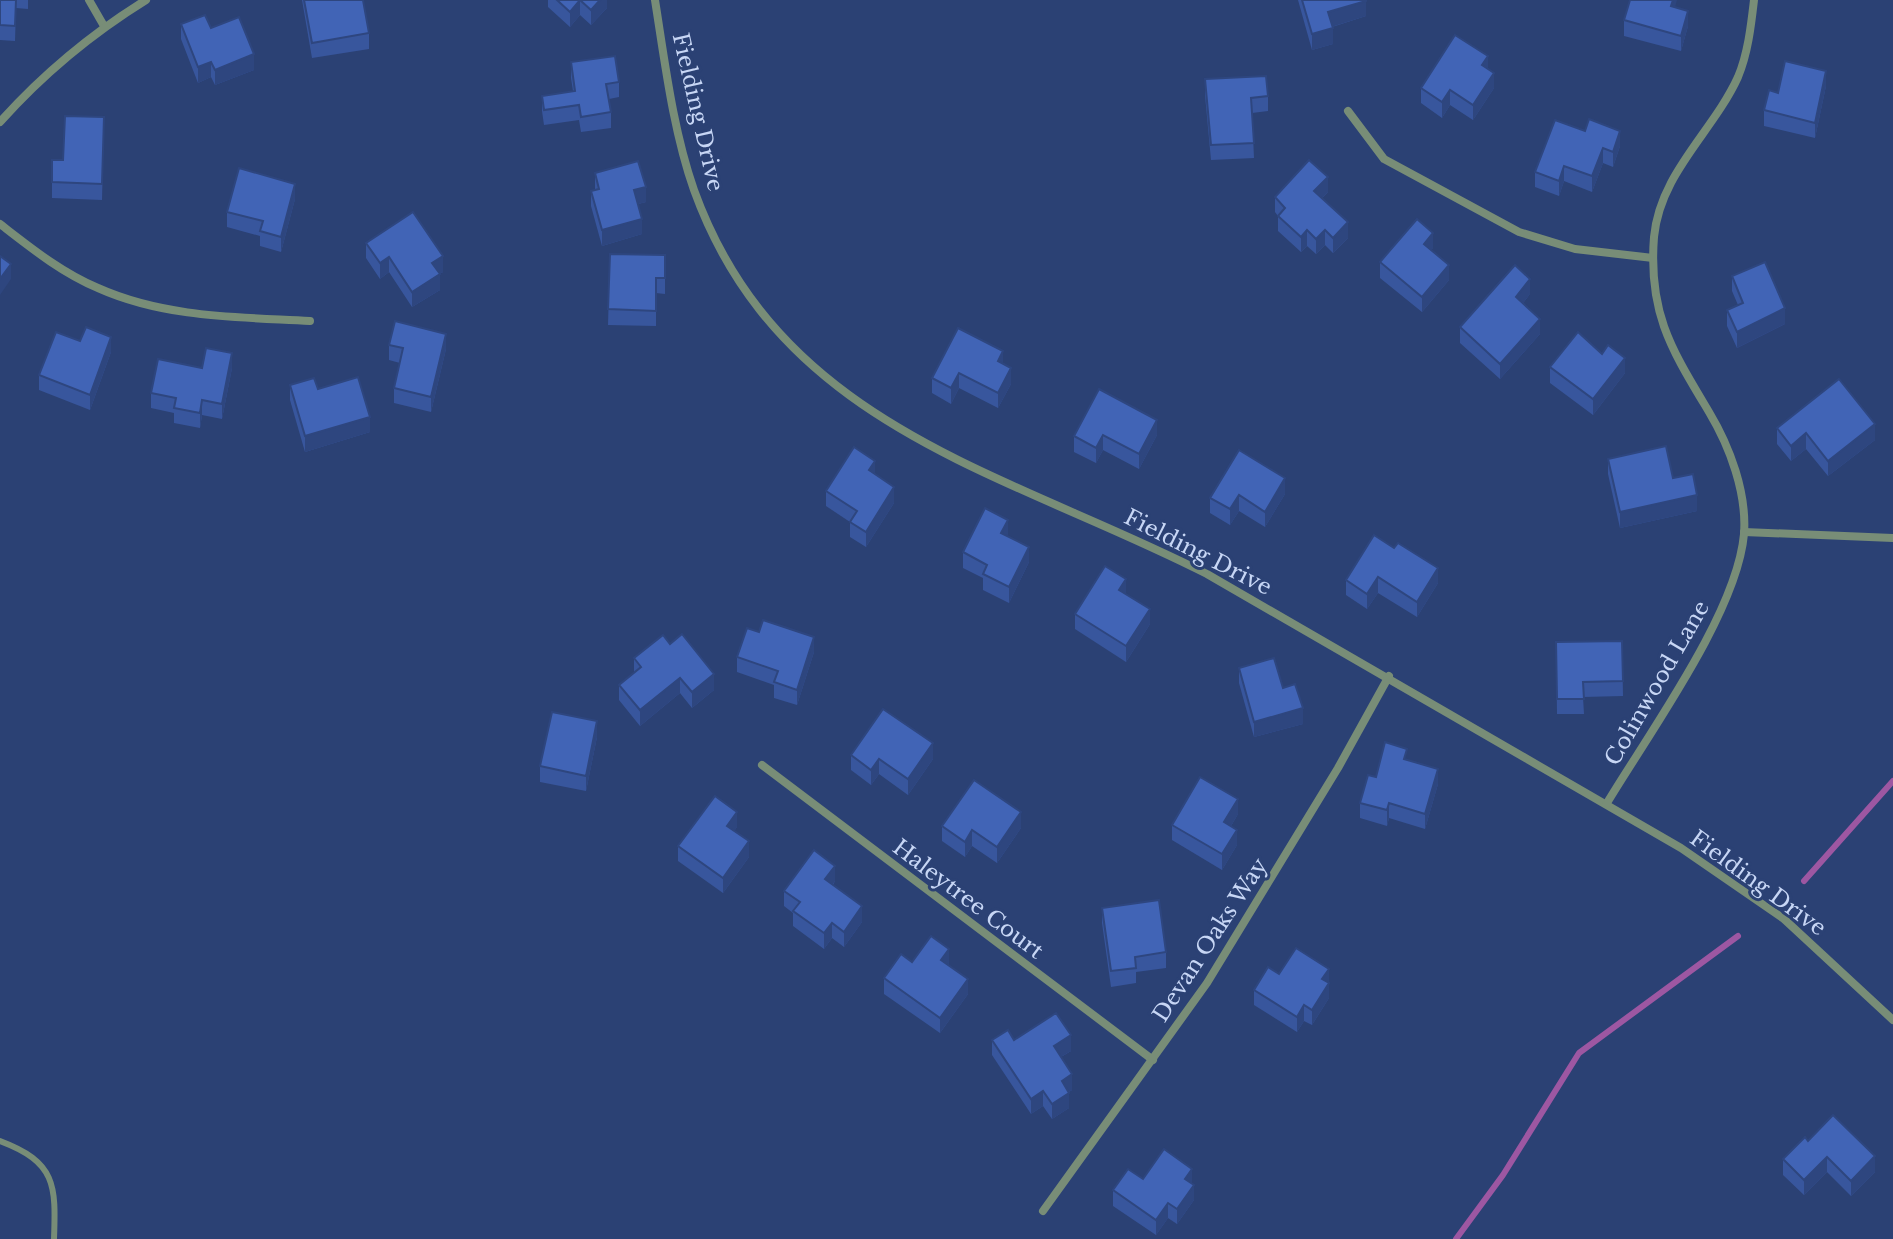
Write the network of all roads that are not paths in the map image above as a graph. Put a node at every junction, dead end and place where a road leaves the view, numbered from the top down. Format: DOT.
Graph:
graph roads {
  1 [pos="89,0"];
  2 [pos="146,0"];
  3 [pos="655,0"];
  4 [pos="1754,0"];
  5 [pos="104,26"];
  6 [pos="1348,111"];
  7 [pos="0,122"];
  8 [pos="0,224"];
  9 [pos="1653,258"];
  10 [pos="310,321"];
  11 [pos="1744,532"];
  12 [pos="1893,538"];
  13 [pos="1389,676"];
  14 [pos="762,765"];
  15 [pos="1607,803"];
  16 [pos="1893,1020"];
  17 [pos="1153,1060"];
  18 [pos="0,1141"];
  19 [pos="1043,1211"];
  20 [pos="54,1239"];
  1 -- 5 [label="street"];
  2 -- 5 [label="street"];
  3 -- 13 [label="street, Fielding Drive"];
  4 -- 9 [label="street, Colinwood Lane"];
  5 -- 7 [label="street"];
  6 -- 9 [label="street"];
  8 -- 10 [label="street"];
  9 -- 11 [label="street, Colinwood Lane"];
  11 -- 12 [label="street"];
  11 -- 15 [label="street, Colinwood Lane"];
  13 -- 15 [label="street, Fielding Drive"];
  13 -- 17 [label="street, Devan Oaks Way"];
  14 -- 17 [label="street, Haleytree Court"];
  15 -- 16 [label="street, Fielding Drive"];
  17 -- 19 [label="street, Devan Oaks Way"];
  18 -- 20 [label="lane"];
}
